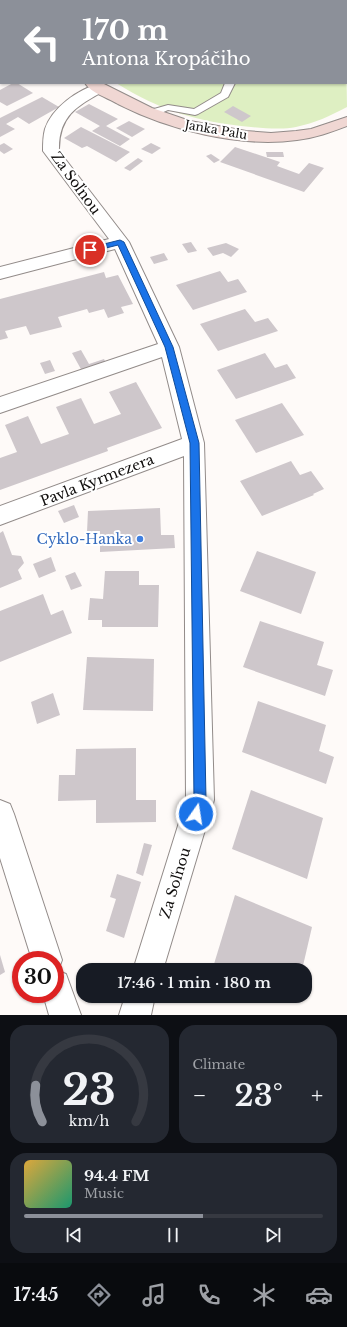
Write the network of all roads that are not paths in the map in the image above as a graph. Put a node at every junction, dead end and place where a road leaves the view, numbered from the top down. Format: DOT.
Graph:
graph roads {
  1 [pos="230,84"];
  2 [pos="95,85"];
  3 [pos="195,112"];
  4 [pos="152,114"];
  5 [pos="347,121"];
  6 [pos="178,123"];
  7 [pos="120,242"];
  8 [pos="0,273"];
  9 [pos="169,347"];
  10 [pos="0,405"];
  11 [pos="194,443"];
  12 [pos="0,516"];
  13 [pos="1,822"];
  14 [pos="44,951"];
  15 [pos="150,963"];
  16 [pos="61,1003"];
  17 [pos="138,1003"];
  18 [pos="65,1015"];
  19 [pos="135,1015"];
  1 -- 3 [label="lane"];
  2 -- 4 [label="main road, Janka Palu"];
  2 -- 7 [label="street, Za Soľnou"];
  3 -- 4 [label="lane"];
  3 -- 6 [label="lane"];
  4 -- 6 [label="main road, Janka Palu"];
  5 -- 6 [label="main road, Janka Palu"];
  7 -- 8 [label="street"];
  7 -- 9 [label="street, Za Soľnou"];
  9 -- 10 [label="street"];
  9 -- 11 [label="street, Za Soľnou"];
  11 -- 12 [label="street, Pavla Kyrmezera"];
  11 -- 15 [label="street, Za Soľnou"];
  13 -- 14 [label="street"];
  16 -- 18 [label="street"];
  17 -- 19 [label="street"];
}
